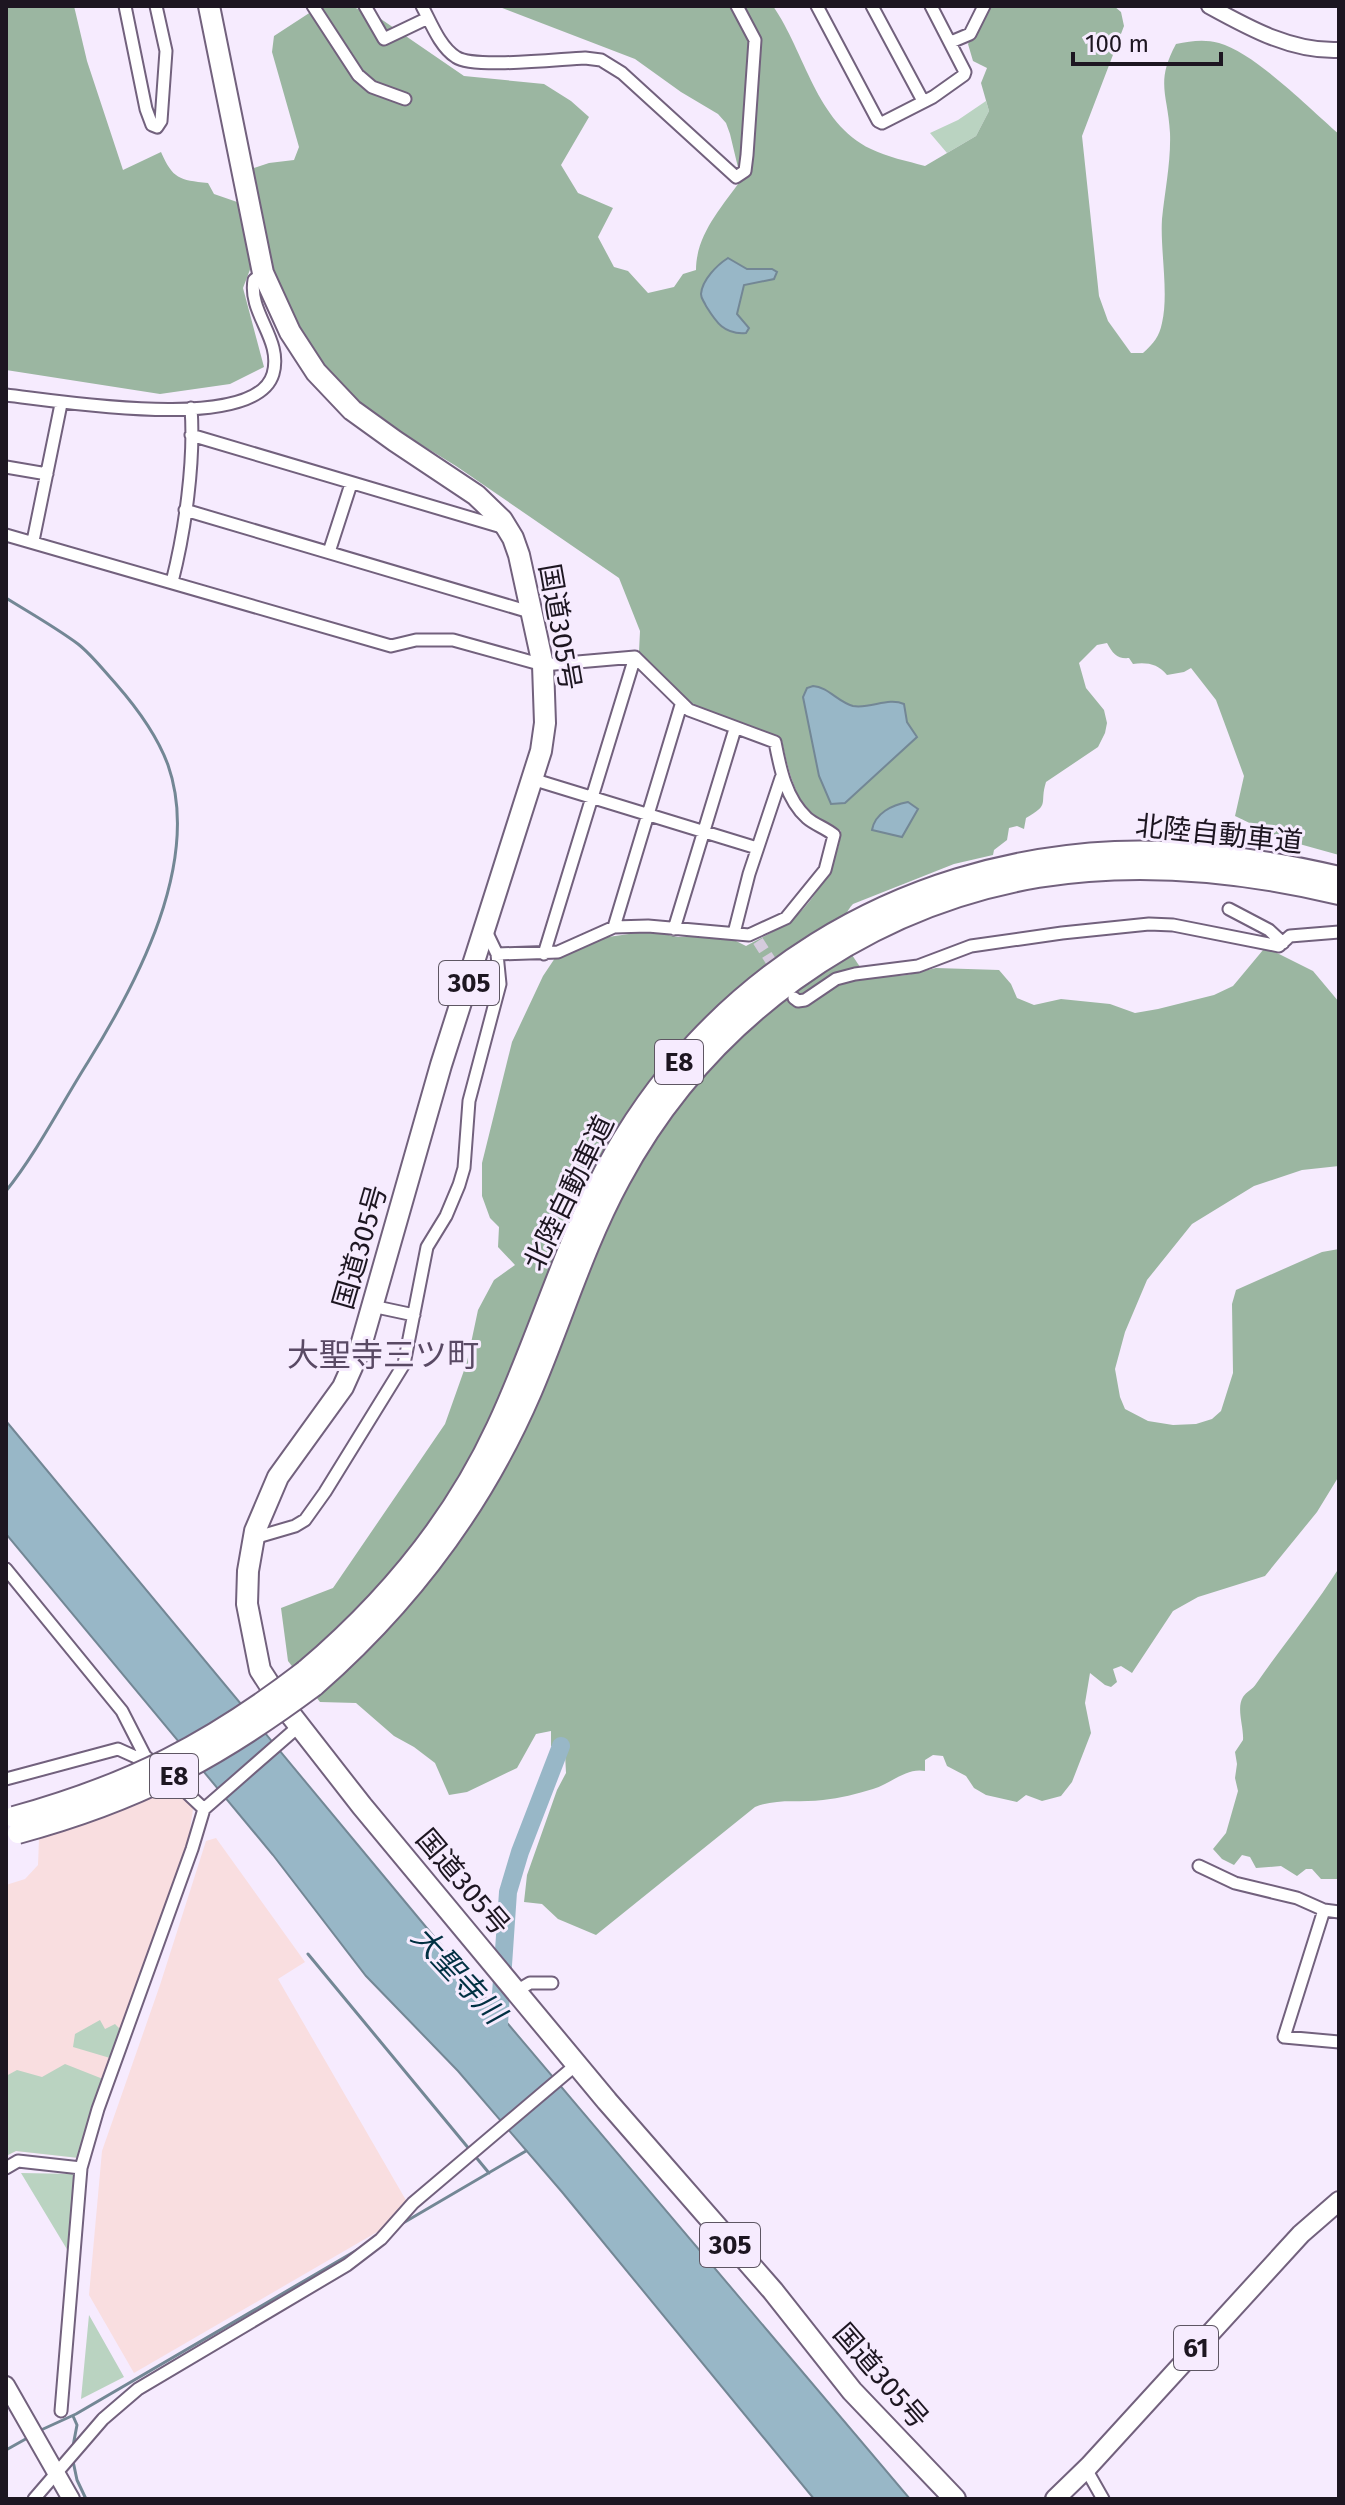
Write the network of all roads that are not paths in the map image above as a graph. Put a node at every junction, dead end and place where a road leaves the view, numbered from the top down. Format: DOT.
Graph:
graph roads {
  1 [pos="125,6"];
  2 [pos="156,6"];
  3 [pos="209,6"];
  4 [pos="313,6"];
  5 [pos="365,6"];
  6 [pos="422,6"];
  7 [pos="737,6"];
  8 [pos="817,6"];
  9 [pos="872,6"];
  10 [pos="931,6"];
  11 [pos="984,6"];
  12 [pos="1209,6"];
  13 [pos="428,18"];
  14 [pos="951,42"];
  15 [pos="1339,50"];
  16 [pos="405,99"];
  17 [pos="923,101"];
  18 [pos="263,273"];
  19 [pos="6,395"];
  20 [pos="61,404"];
  21 [pos="191,408"];
  22 [pos="191,435"];
  23 [pos="6,467"];
  24 [pos="47,474"];
  25 [pos="351,484"];
  26 [pos="185,510"];
  27 [pos="507,529"];
  28 [pos="6,535"];
  29 [pos="33,541"];
  30 [pos="329,552"];
  31 [pos="172,582"];
  32 [pos="533,613"];
  33 [pos="635,657"];
  34 [pos="543,665"];
  35 [pos="681,705"];
  36 [pos="735,729"];
  37 [pos="781,778"];
  38 [pos="532,779"];
  39 [pos="592,798"];
  40 [pos="647,815"];
  41 [pos="703,833"];
  42 [pos="757,848"];
  43 [pos="1339,877"];
  44 [pos="1339,894"];
  45 [pos="1229,909"];
  46 [pos="614,927"];
  47 [pos="674,929"];
  48 [pos="486,931"];
  49 [pos="1339,932"];
  50 [pos="734,933"];
  51 [pos="1283,943"];
  52 [pos="497,954"];
  53 [pos="544,954"];
  54 [pos="794,998"];
  55 [pos="372,1306"];
  56 [pos="414,1315"];
  57 [pos="253,1538"];
  58 [pos="6,1569"];
  59 [pos="310,1678"];
  60 [pos="295,1729"];
  61 [pos="145,1756"];
  62 [pos="6,1779"];
  63 [pos="204,1809"];
  64 [pos="11,1826"];
  65 [pos="1199,1866"];
  66 [pos="1324,1910"];
  67 [pos="1339,1912"];
  68 [pos="552,1983"];
  69 [pos="515,1987"];
  70 [pos="1339,2042"];
  71 [pos="577,2064"];
  72 [pos="6,2168"];
  73 [pos="81,2168"];
  74 [pos="1338,2200"];
  75 [pos="6,2385"];
  76 [pos="61,2411"];
  77 [pos="1086,2469"];
  78 [pos="56,2472"];
  79 [pos="34,2499"];
  80 [pos="71,2499"];
  81 [pos="955,2499"];
  82 [pos="1055,2499"];
  83 [pos="1103,2499"];
  1 -- 2 [label="street"];
  3 -- 18 [label="highway, 国道305号 / 305"];
  4 -- 16 [label="street"];
  5 -- 13 [label="street"];
  6 -- 13 [label="street"];
  7 -- 13 [label="street"];
  8 -- 17 [label="street"];
  9 -- 17 [label="street"];
  10 -- 14 [label="street"];
  11 -- 14 [label="street"];
  12 -- 15 [label="street"];
  14 -- 17 [label="street"];
  18 -- 21 [label="street"];
  18 -- 27 [label="highway, 国道305号 / 305"];
  19 -- 20 [label="street"];
  20 -- 21 [label="street"];
  20 -- 24 [label="street"];
  21 -- 22 [label="street"];
  22 -- 25 [label="street"];
  22 -- 26 [label="street"];
  23 -- 24 [label="street"];
  24 -- 29 [label="street"];
  25 -- 27 [label="street"];
  25 -- 30 [label="street"];
  26 -- 30 [label="street"];
  26 -- 31 [label="street"];
  27 -- 32 [label="highway, 国道305号 / 305"];
  28 -- 29 [label="street"];
  29 -- 31 [label="street"];
  30 -- 32 [label="street"];
  31 -- 34 [label="street"];
  32 -- 34 [label="highway, 国道305号 / 305"];
  33 -- 34 [label="street"];
  33 -- 35 [label="street"];
  33 -- 39 [label="street"];
  34 -- 38 [label="highway, 国道305号 / 305"];
  35 -- 36 [label="street"];
  35 -- 40 [label="street"];
  36 -- 37 [label="street"];
  36 -- 41 [label="street"];
  37 -- 42 [label="street"];
  37 -- 50 [label="street"];
  38 -- 39 [label="street"];
  38 -- 48 [label="highway, 国道305号 / 305"];
  39 -- 40 [label="street"];
  39 -- 53 [label="street"];
  40 -- 41 [label="street"];
  40 -- 46 [label="street"];
  41 -- 42 [label="street"];
  41 -- 47 [label="street"];
  42 -- 50 [label="street"];
  43 -- 59 [label="highway, 北陸自動車道 / E8"];
  44 -- 59 [label="highway, 北陸自動車道 / E8"];
  45 -- 51 [label="street"];
  46 -- 47 [label="street"];
  46 -- 53 [label="street"];
  47 -- 50 [label="street"];
  48 -- 52 [label="street"];
  48 -- 55 [label="highway, 国道305号 / 305"];
  49 -- 51 [label="street"];
  51 -- 54 [label="street"];
  52 -- 53 [label="street"];
  52 -- 56 [label="street"];
  55 -- 56 [label="street"];
  55 -- 57 [label="highway, 国道305号 / 305"];
  56 -- 57 [label="street"];
  57 -- 60 [label="highway, 国道305号 / 305"];
  58 -- 61 [label="street"];
  59 -- 64 [label="highway, 北陸自動車道 / E8, bridge"];
  60 -- 63 [label="street"];
  60 -- 69 [label="highway, 国道305号 / 305"];
  61 -- 62 [label="street"];
  61 -- 63 [label="street"];
  63 -- 73 [label="street"];
  65 -- 66 [label="street"];
  66 -- 67 [label="street"];
  66 -- 70 [label="street"];
  68 -- 69 [label="street"];
  69 -- 71 [label="highway, 国道305号 / 305"];
  71 -- 78 [label="street"];
  71 -- 81 [label="highway, 国道305号 / 305"];
  72 -- 73 [label="street"];
  73 -- 76 [label="street"];
  74 -- 77 [label="main road, 61"];
  75 -- 78 [label="main road"];
  77 -- 82 [label="main road, 61"];
  77 -- 83 [label="street"];
  78 -- 79 [label="street"];
  78 -- 80 [label="main road"];
}
